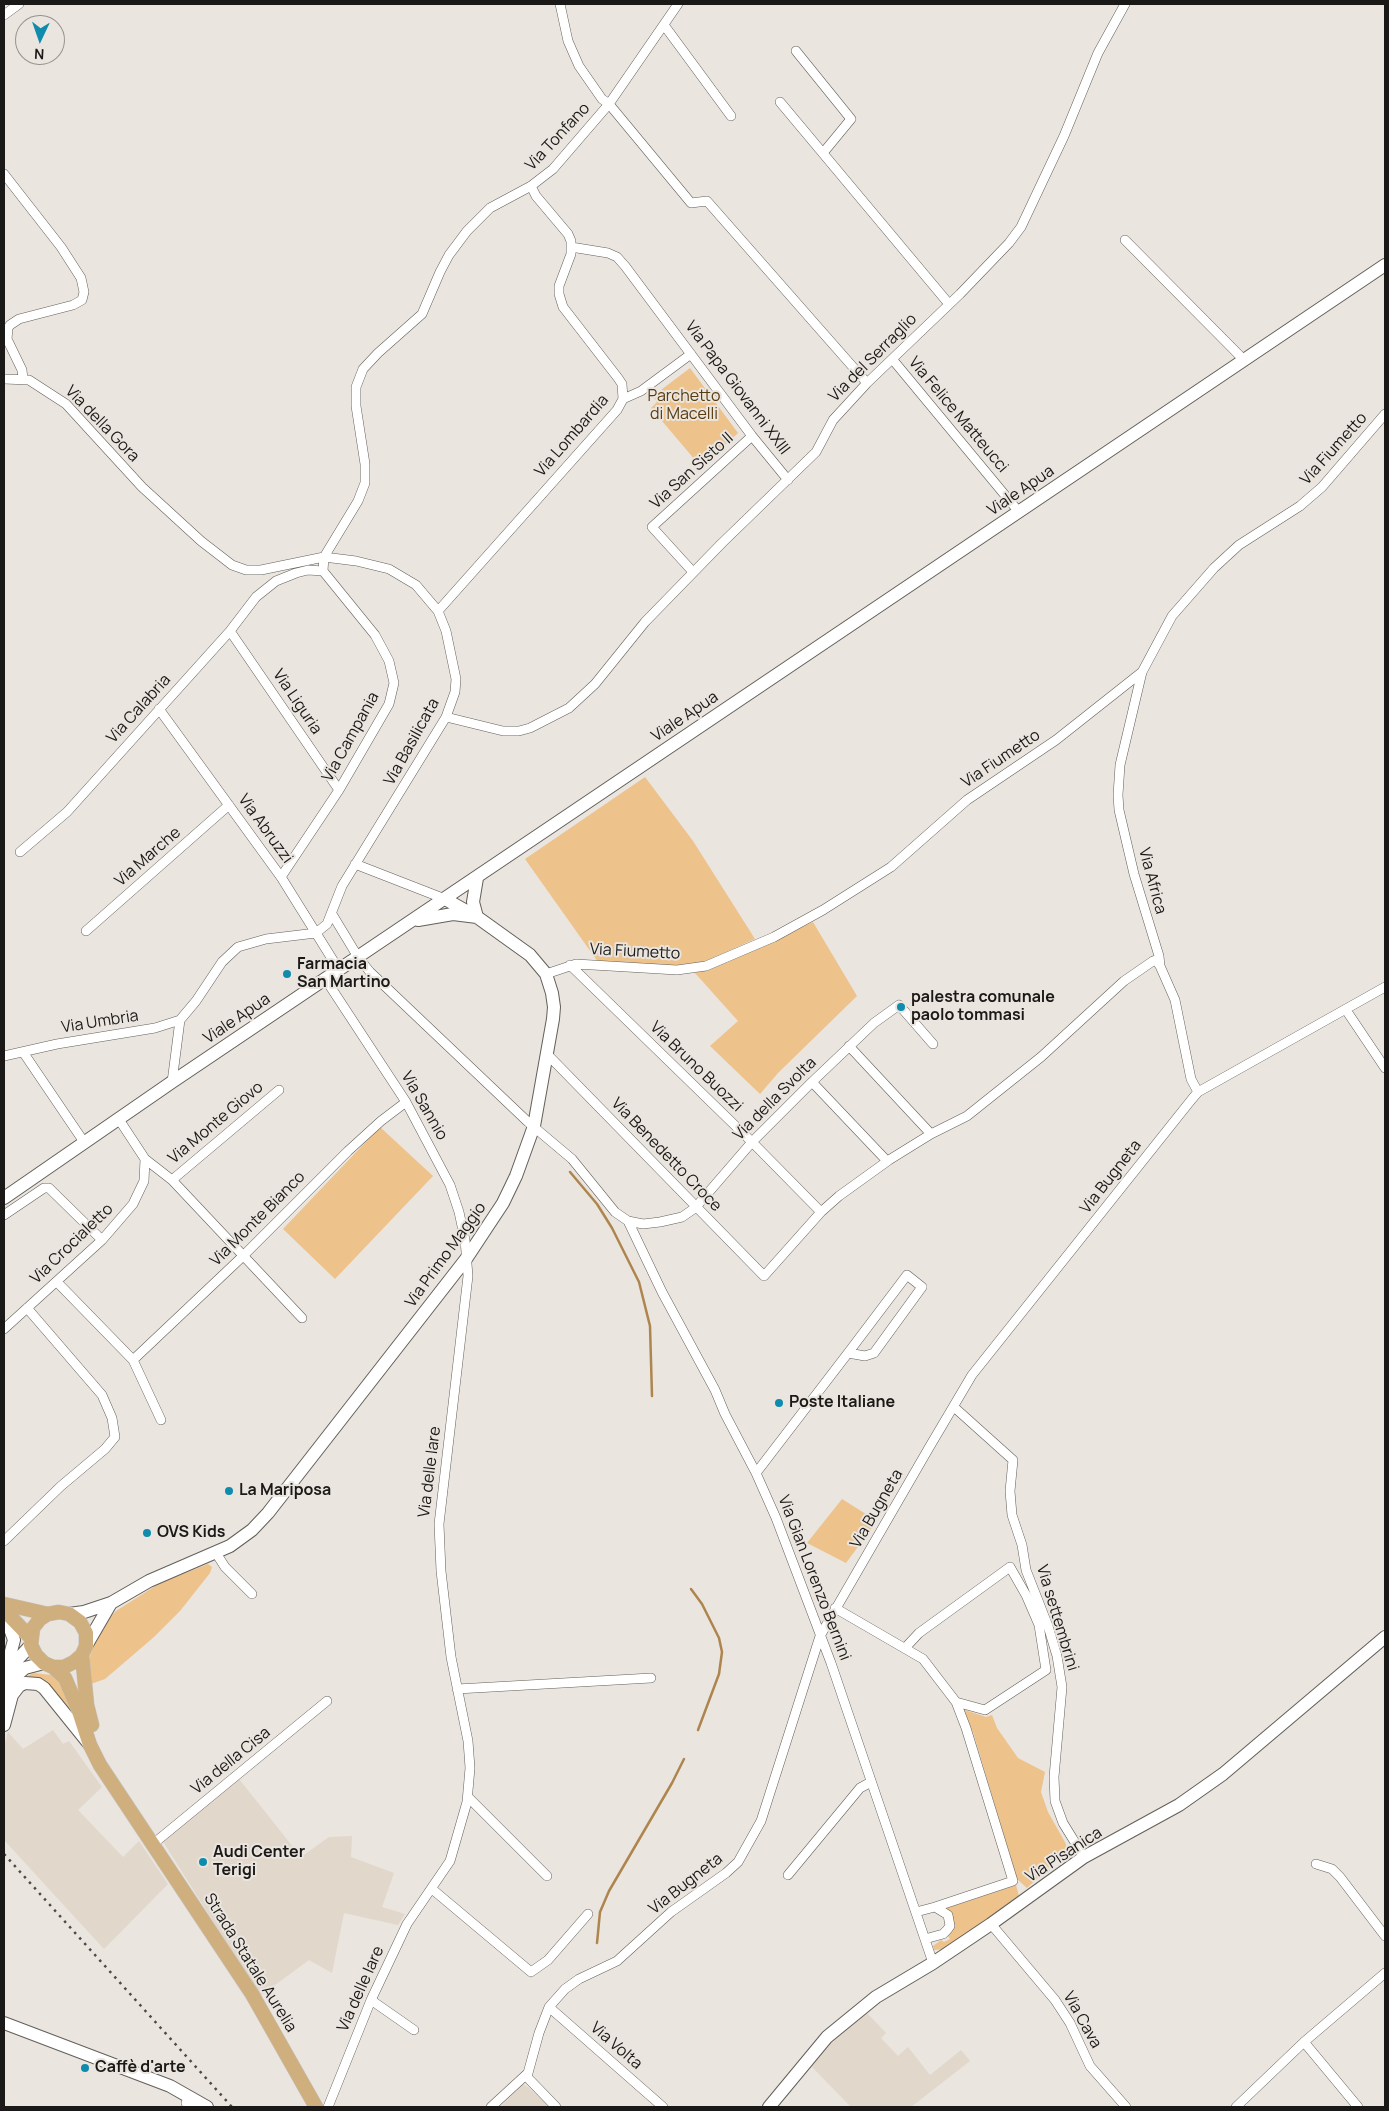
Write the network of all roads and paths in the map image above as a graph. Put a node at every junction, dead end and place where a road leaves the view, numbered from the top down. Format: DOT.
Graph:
graph roads {
  1 [pos="19,4"];
  2 [pos="560,4"];
  3 [pos="678,4"];
  4 [pos="1125,4"];
  5 [pos="4,15"];
  6 [pos="664,25"];
  7 [pos="796,51"];
  8 [pos="780,102"];
  9 [pos="609,104"];
  10 [pos="731,116"];
  11 [pos="823,153"];
  12 [pos="4,174"];
  13 [pos="532,186"];
  14 [pos="1125,240"];
  15 [pos="571,247"];
  16 [pos="1385,265"];
  17 [pos="949,304"];
  18 [pos="691,354"];
  19 [pos="893,360"];
  20 [pos="1244,360"];
  21 [pos="4,379"];
  22 [pos="23,379"];
  23 [pos="867,383"];
  24 [pos="623,399"];
  25 [pos="1385,414"];
  26 [pos="752,436"];
  27 [pos="788,480"];
  28 [pos="1019,512"];
  29 [pos="324,557"];
  30 [pos="271,568"];
  31 [pos="323,572"];
  32 [pos="693,572"];
  33 [pos="276,581"];
  34 [pos="438,611"];
  35 [pos="230,631"];
  36 [pos="1142,672"];
  37 [pos="159,709"];
  38 [pos="446,717"];
  39 [pos="339,790"];
  40 [pos="229,805"];
  41 [pos="20,852"];
  42 [pos="355,864"];
  43 [pos="281,877"];
  44 [pos="476,878"];
  45 [pos="445,899"];
  46 [pos="332,914"];
  47 [pos="477,917"];
  48 [pos="411,922"];
  49 [pos="86,931"];
  50 [pos="316,933"];
  51 [pos="358,957"];
  52 [pos="570,965"];
  53 [pos="1160,966"];
  54 [pos="339,970"];
  55 [pos="546,974"];
  56 [pos="326,980"];
  57 [pos="1385,987"];
  58 [pos="1346,1010"];
  59 [pos="180,1020"];
  60 [pos="933,1044"];
  61 [pos="849,1046"];
  62 [pos="23,1052"];
  63 [pos="547,1054"];
  64 [pos="4,1056"];
  65 [pos="1385,1068"];
  66 [pos="172,1082"];
  67 [pos="812,1082"];
  68 [pos="279,1090"];
  69 [pos="1198,1092"];
  70 [pos="406,1102"];
  71 [pos="118,1118"];
  72 [pos="534,1126"];
  73 [pos="931,1134"];
  74 [pos="84,1142"];
  75 [pos="752,1142"];
  76 [pos="145,1159"];
  77 [pos="887,1161"];
  78 [pos="172,1180"];
  79 [pos="4,1198"];
  80 [pos="695,1208"];
  81 [pos="821,1212"];
  82 [pos="4,1215"];
  83 [pos="628,1221"];
  84 [pos="102,1240"];
  85 [pos="242,1257"];
  86 [pos="466,1259"];
  87 [pos="57,1282"];
  88 [pos="27,1308"];
  89 [pos="302,1318"];
  90 [pos="4,1329"];
  91 [pos="848,1352"];
  92 [pos="133,1360"];
  93 [pos="954,1407"];
  94 [pos="161,1420"];
  95 [pos="756,1473"];
  96 [pos="4,1541"];
  97 [pos="216,1553"];
  98 [pos="252,1594"];
  99 [pos="111,1603"];
  100 [pos="4,1604"];
  101 [pos="836,1608"];
  102 [pos="4,1610"];
  103 [pos="48,1614"];
  104 [pos="69,1614"];
  105 [pos="4,1620"];
  106 [pos="820,1636"];
  107 [pos="1385,1637"];
  108 [pos="31,1641"];
  109 [pos="905,1648"];
  110 [pos="84,1651"];
  111 [pos="48,1665"];
  112 [pos="651,1678"];
  113 [pos="4,1680"];
  114 [pos="457,1689"];
  115 [pos="4,1700"];
  116 [pos="327,1701"];
  117 [pos="956,1702"];
  118 [pos="4,1725"];
  119 [pos="90,1745"];
  120 [pos="100,1765"];
  121 [pos="871,1782"];
  122 [pos="468,1798"];
  123 [pos="153,1844"];
  124 [pos="1084,1857"];
  125 [pos="1316,1864"];
  126 [pos="788,1875"];
  127 [pos="547,1876"];
  128 [pos="432,1889"];
  129 [pos="935,1907"];
  130 [pos="916,1912"];
  131 [pos="588,1914"];
  132 [pos="991,1924"];
  133 [pos="1385,1936"];
  134 [pos="925,1939"];
  135 [pos="933,1964"];
  136 [pos="1385,1973"];
  137 [pos="371,2000"];
  138 [pos="550,2007"];
  139 [pos="4,2023"];
  140 [pos="414,2030"];
  141 [pos="1304,2042"];
  142 [pos="526,2076"];
  143 [pos="190,2102"];
  144 [pos="329,2104"];
  145 [pos="207,2107"];
  146 [pos="316,2107"];
  147 [pos="491,2107"];
  148 [pos="556,2107"];
  149 [pos="663,2107"];
  150 [pos="769,2107"];
  151 [pos="1126,2107"];
  152 [pos="1236,2107"];
  153 [pos="1358,2107"];
  1 -- 5 [label="street"];
  2 -- 9 [label="street"];
  3 -- 6 [label="street, Via Tonfano"];
  4 -- 17 [label="street, Via del Serraglio"];
  6 -- 9 [label="street, Via Tonfano"];
  6 -- 10 [label="street"];
  7 -- 11 [label="street"];
  8 -- 11 [label="street"];
  9 -- 13 [label="street, Via Tonfano"];
  9 -- 23 [label="street"];
  11 -- 17 [label="street"];
  12 -- 22 [label="street"];
  13 -- 15 [label="street"];
  13 -- 29 [label="street, Via Tonfano"];
  14 -- 20 [label="street"];
  15 -- 18 [label="street, Via Papa Giovanni XXIII"];
  15 -- 24 [label="street, Via Lombardia"];
  16 -- 20 [label="street, Viale Apua"];
  17 -- 19 [label="street, Via del Serraglio"];
  18 -- 24 [label="street"];
  18 -- 26 [label="street, Via Papa Giovanni XXIII"];
  19 -- 23 [label="street, Via del Serraglio"];
  19 -- 28 [label="street, Via Felice Matteucci"];
  20 -- 28 [label="street, Viale Apua"];
  21 -- 22 [label="street"];
  22 -- 30 [label="street, Via della Gora"];
  23 -- 27 [label="street, Via del Serraglio"];
  24 -- 34 [label="street, Via Lombardia"];
  25 -- 36 [label="street, Via Fiumetto"];
  26 -- 27 [label="street, Via Papa Giovanni XXIII"];
  26 -- 32 [label="street, Via San Sisto II"];
  27 -- 32 [label="street, Via del Serraglio"];
  28 -- 44 [label="street, Viale Apua"];
  29 -- 30 [label="street, Via della Gora"];
  29 -- 31 [label="street"];
  29 -- 34 [label="street, Via Basilicata"];
  30 -- 33 [label="street"];
  31 -- 33 [label="street, Via Calabria"];
  31 -- 39 [label="street, Via Campania"];
  32 -- 38 [label="street, Via del Serraglio"];
  33 -- 35 [label="street, Via Calabria"];
  34 -- 38 [label="street, Via Basilicata"];
  35 -- 37 [label="street, Via Calabria"];
  35 -- 39 [label="street, Via Liguria"];
  36 -- 52 [label="street, Via Fiumetto"];
  36 -- 53 [label="street, Via Africa"];
  37 -- 40 [label="street, Via Abruzzi"];
  37 -- 41 [label="street, Via Calabria"];
  38 -- 42 [label="street, Via Basilicata"];
  39 -- 43 [label="street, Via Campania"];
  40 -- 43 [label="street, Via Abruzzi"];
  40 -- 49 [label="street, Via Marche"];
  42 -- 45 [label="street"];
  42 -- 46 [label="street, Via Basilicata"];
  43 -- 50 [label="street, Via Abruzzi"];
  44 -- 45 [label="street, Viale Apua"];
  44 -- 47 [label="street"];
  45 -- 47 [label="street, Via Primo Maggio"];
  45 -- 48 [label="street, Viale Apua"];
  46 -- 50 [label="street, Via Basilicata"];
  46 -- 51 [label="street"];
  47 -- 48 [label="street"];
  47 -- 55 [label="street, Via Primo Maggio"];
  48 -- 51 [label="street, Viale Apua"];
  50 -- 54 [label="street, Via Abruzzi"];
  50 -- 59 [label="street"];
  51 -- 54 [label="street, Viale Apua"];
  51 -- 72 [label="street"];
  52 -- 55 [label="street, Via Fiumetto"];
  52 -- 75 [label="street, Via Bruno Buozzi"];
  53 -- 69 [label="street, Via Africa"];
  53 -- 73 [label="street"];
  54 -- 56 [label="street, Viale Apua"];
  55 -- 63 [label="street, Via Primo Maggio"];
  56 -- 66 [label="street, Viale Apua"];
  56 -- 70 [label="street, Via Sannio"];
  57 -- 58 [label="street, Via Bugneta"];
  58 -- 65 [label="street"];
  58 -- 69 [label="street, Via Bugneta"];
  59 -- 62 [label="street, Via Umbria"];
  59 -- 66 [label="street"];
  60 -- 61 [label="street, Via della Svolta"];
  61 -- 67 [label="street, Via della Svolta"];
  61 -- 73 [label="street"];
  62 -- 64 [label="street, Via Umbria"];
  62 -- 74 [label="street"];
  63 -- 72 [label="street, Via Primo Maggio"];
  63 -- 80 [label="street, Via Benedetto Croce"];
  66 -- 71 [label="street, Viale Apua"];
  67 -- 75 [label="street, Via della Svolta"];
  67 -- 77 [label="street"];
  68 -- 78 [label="street, Via Monte Giovo"];
  69 -- 93 [label="street, Via Bugneta"];
  70 -- 85 [label="street, Via Monte Bianco"];
  70 -- 86 [label="street, Via Sannio"];
  71 -- 74 [label="street, Viale Apua"];
  71 -- 76 [label="street"];
  72 -- 83 [label="street"];
  72 -- 86 [label="street, Via Primo Maggio"];
  73 -- 77 [label="street"];
  74 -- 79 [label="street, Viale Apua"];
  75 -- 80 [label="street, Via della Svolta"];
  75 -- 81 [label="street, Via Bruno Buozzi"];
  76 -- 78 [label="street"];
  76 -- 84 [label="street, Via Crocialetto"];
  77 -- 81 [label="street"];
  78 -- 85 [label="street"];
  80 -- 81 [label="street, Via Benedetto Croce"];
  80 -- 83 [label="street, Via della Svolta"];
  82 -- 84 [label="street"];
  83 -- 95 [label="street, Via Gian Lorenzo Bernini"];
  84 -- 87 [label="street, Via Crocialetto"];
  85 -- 89 [label="street"];
  85 -- 92 [label="street, Via Monte Bianco"];
  86 -- 97 [label="street, Via Primo Maggio"];
  86 -- 114 [label="street, Via delle Iare"];
  87 -- 88 [label="street, Via Crocialetto"];
  87 -- 92 [label="street"];
  88 -- 90 [label="street, Via Crocialetto"];
  88 -- 96 [label="street"];
  91 -- 91 [label="street"];
  91 -- 95 [label="street"];
  92 -- 94 [label="street"];
  93 -- 101 [label="street, Via Bugneta"];
  93 -- 124 [label="street, Via settembrini"];
  95 -- 106 [label="street, Via Gian Lorenzo Bernini"];
  97 -- 98 [label="street"];
  97 -- 99 [label="street, Via Primo Maggio"];
  99 -- 104 [label="street, Via Primo Maggio"];
  99 -- 110 [label="street"];
  100 -- 103 [label="main road"];
  101 -- 106 [label="street, Via Bugneta"];
  101 -- 109 [label="street"];
  102 -- 108 [label="main road"];
  103 -- 104 [label="main road"];
  103 -- 108 [label="main road"];
  104 -- 110 [label="main road"];
  105 -- 113 [label="street"];
  106 -- 121 [label="street, Via Gian Lorenzo Bernini"];
  106 -- 138 [label="street, Via Bugneta"];
  107 -- 124 [label="street, Via Pisanica"];
  108 -- 111 [label="main road"];
  108 -- 113 [label="street"];
  109 -- 117 [label="street"];
  109 -- 117 [label="street"];
  110 -- 111 [label="main road"];
  110 -- 120 [label="main road, Strada Statale Aurelia"];
  111 -- 115 [label="street"];
  111 -- 119 [label="main road, Strada Statale Aurelia"];
  112 -- 114 [label="street"];
  114 -- 122 [label="street, Via delle Iare"];
  116 -- 123 [label="street, Via della Cisa"];
  117 -- 129 [label="street"];
  118 -- 119 [label="street"];
  119 -- 120 [label="main road, Strada Statale Aurelia"];
  120 -- 123 [label="main road, Strada Statale Aurelia"];
  121 -- 126 [label="street"];
  121 -- 130 [label="street, Via Gian Lorenzo Bernini"];
  122 -- 127 [label="street"];
  122 -- 128 [label="street, Via delle Iare"];
  123 -- 146 [label="main road, Strada Statale Aurelia"];
  124 -- 132 [label="street, Via Pisanica"];
  125 -- 133 [label="street"];
  128 -- 131 [label="street"];
  128 -- 137 [label="street, Via delle Iare"];
  129 -- 130 [label="street"];
  129 -- 134 [label="street"];
  130 -- 134 [label="street, Via Gian Lorenzo Bernini"];
  132 -- 135 [label="street, Via Pisanica"];
  132 -- 151 [label="street, Via Cava"];
  134 -- 135 [label="street, Via Gian Lorenzo Bernini"];
  135 -- 150 [label="street, Via Pisanica"];
  136 -- 141 [label="street"];
  137 -- 140 [label="street"];
  137 -- 144 [label="street, Via delle Iare"];
  138 -- 142 [label="street, Via Bugneta"];
  138 -- 149 [label="street, Via Volta"];
  139 -- 143 [label="street"];
  141 -- 152 [label="street"];
  141 -- 153 [label="street"];
  142 -- 147 [label="street, Via Bugneta"];
  142 -- 148 [label="street"];
  143 -- 145 [label="street"];
}
